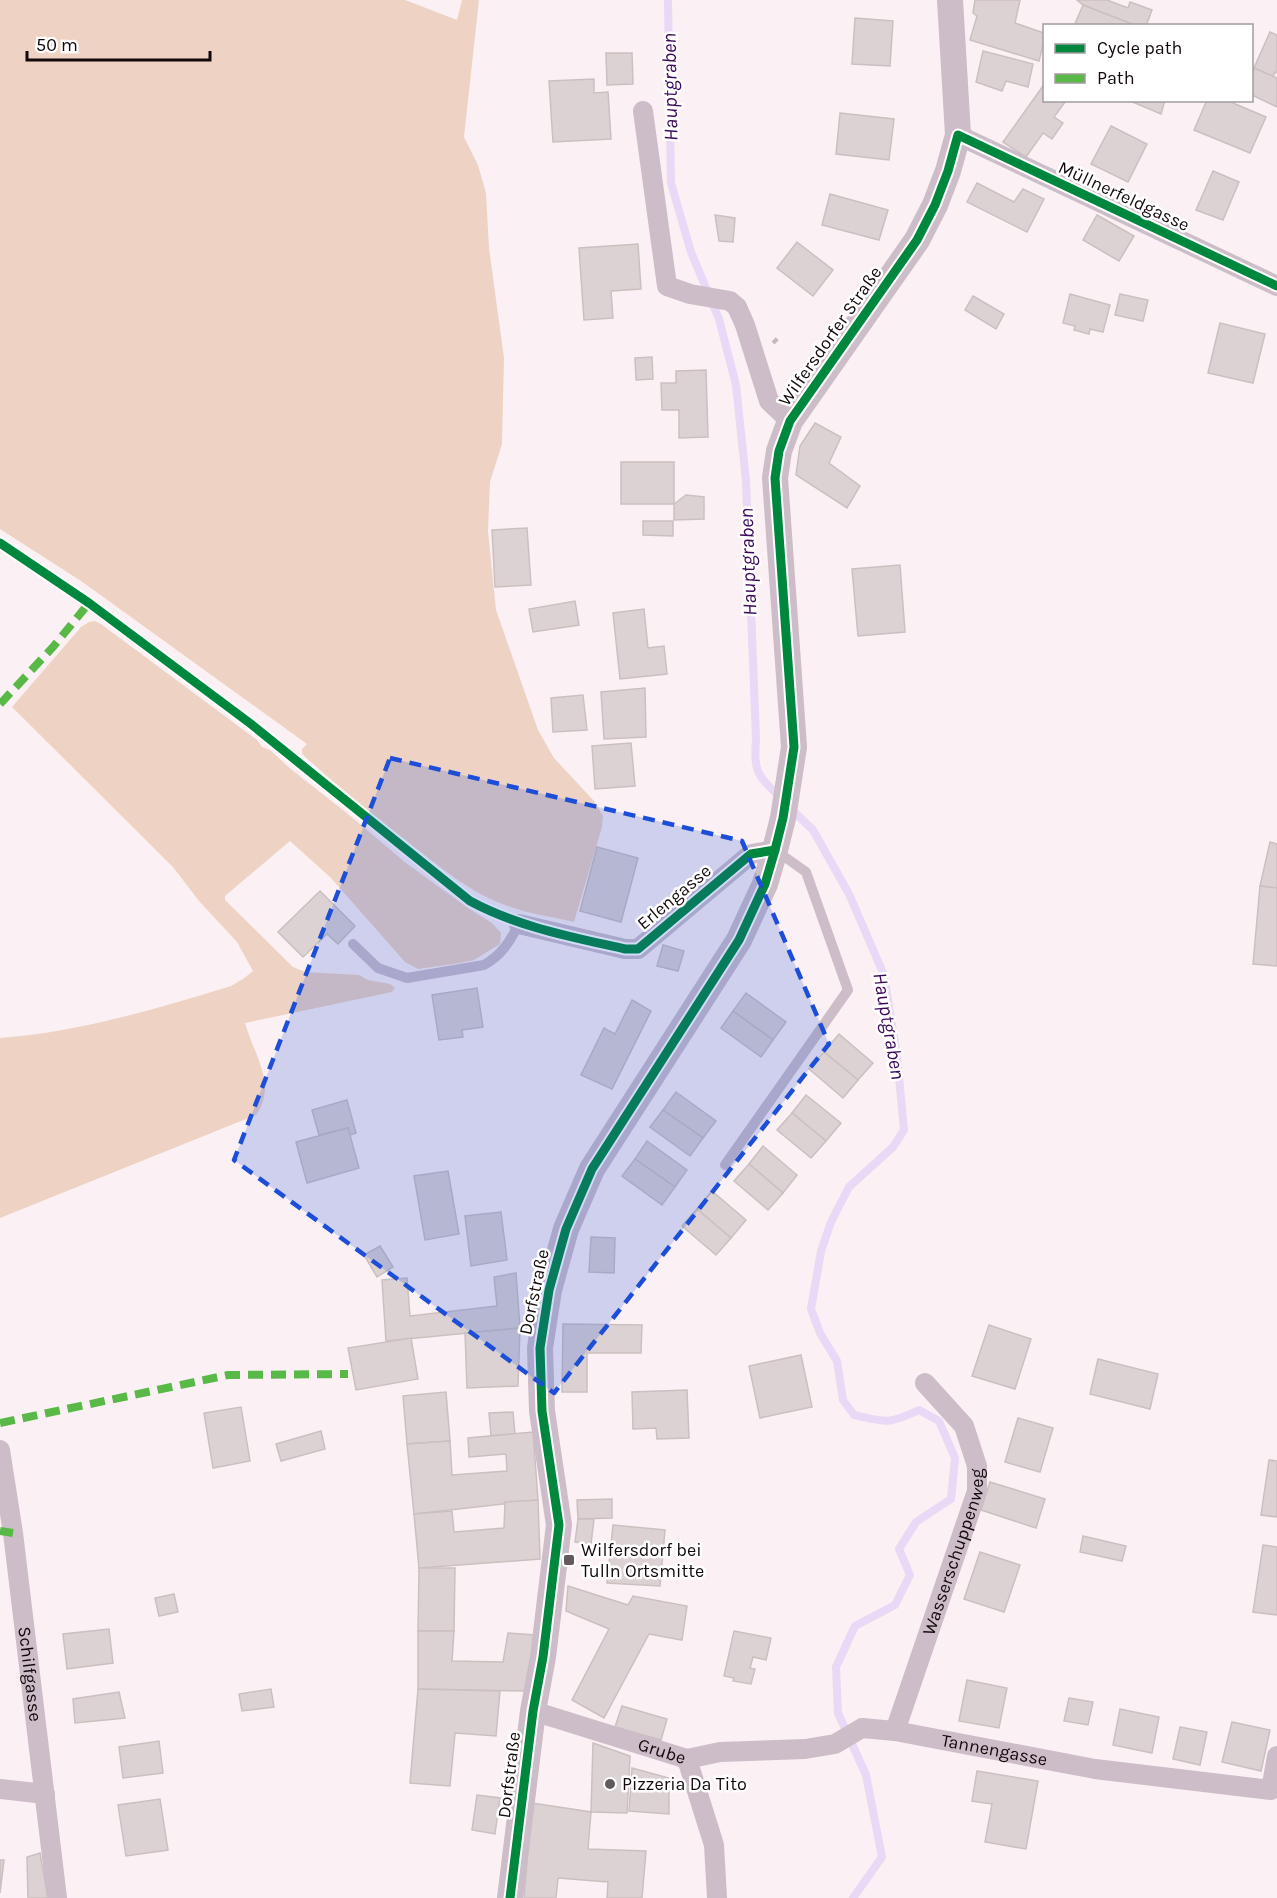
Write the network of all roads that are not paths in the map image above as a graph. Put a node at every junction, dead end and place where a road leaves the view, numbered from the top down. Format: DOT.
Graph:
graph roads {
  1 [pos="950,0"];
  2 [pos="643,111"];
  3 [pos="957,135"];
  4 [pos="1277,286"];
  5 [pos="790,422"];
  6 [pos="794,747"];
  7 [pos="775,850"];
  8 [pos="519,924"];
  9 [pos="353,944"];
  10 [pos="725,1165"];
  11 [pos="924,1383"];
  12 [pos="0,1450"];
  13 [pos="533,1711"];
  14 [pos="896,1731"];
  15 [pos="1277,1756"];
  16 [pos="687,1759"];
  17 [pos="0,1789"];
  18 [pos="45,1794"];
  19 [pos="57,1898"];
  20 [pos="510,1898"];
  21 [pos="717,1898"];
  1 -- 3 [label="street, Wilfersdorfer Straße"];
  2 -- 5 [label="street, Wilfersdorfer Straße"];
  3 -- 4 [label="street, Müllnerfeldgasse"];
  3 -- 5 [label="street, Wilfersdorfer Straße"];
  5 -- 6 [label="street, Wilfersdorfer Straße"];
  6 -- 7 [label="street, Dorfstraße"];
  7 -- 8 [label="street, Erlengasse"];
  7 -- 10 [label="lane"];
  7 -- 13 [label="street, Dorfstraße"];
  8 -- 9 [label="lane"];
  11 -- 14 [label="street, Wasserschuppenweg"];
  12 -- 18 [label="street, Schilfgasse"];
  13 -- 16 [label="street, Grube"];
  13 -- 20 [label="street, Dorfstraße"];
  14 -- 15 [label="street, Tannengasse"];
  14 -- 16 [label="street, Tannengasse"];
  16 -- 21 [label="street, Grube"];
  17 -- 18 [label="street"];
  18 -- 19 [label="street, Schilfgasse"];
}
